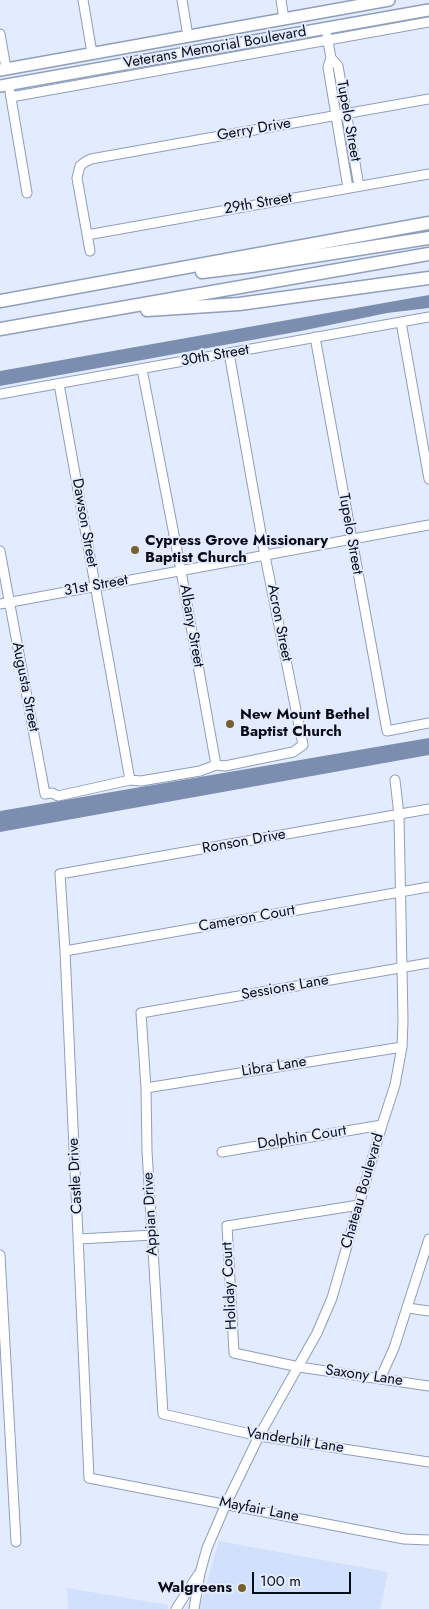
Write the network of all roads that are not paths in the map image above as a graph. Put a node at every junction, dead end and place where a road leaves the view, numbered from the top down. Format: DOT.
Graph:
graph roads {
  1 [pos="83,0"];
  2 [pos="182,0"];
  3 [pos="281,0"];
  4 [pos="389,0"];
  5 [pos="427,0"];
  6 [pos="369,2"];
  7 [pos="429,10"];
  8 [pos="284,19"];
  9 [pos="271,21"];
  10 [pos="367,21"];
  11 [pos="429,22"];
  12 [pos="325,28"];
  13 [pos="217,31"];
  14 [pos="0,34"];
  15 [pos="188,36"];
  16 [pos="328,40"];
  17 [pos="234,45"];
  18 [pos="92,53"];
  19 [pos="79,55"];
  20 [pos="167,56"];
  21 [pos="331,58"];
  22 [pos="3,69"];
  23 [pos="10,84"];
  24 [pos="11,97"];
  25 [pos="429,99"];
  26 [pos="347,114"];
  27 [pos="336,116"];
  28 [pos="429,174"];
  29 [pos="359,186"];
  30 [pos="348,188"];
  31 [pos="27,193"];
  32 [pos="429,222"];
  33 [pos="87,235"];
  34 [pos="429,238"];
  35 [pos="90,251"];
  36 [pos="429,254"];
  37 [pos="429,278"];
  38 [pos="97,283"];
  39 [pos="0,300"];
  40 [pos="84,314"];
  41 [pos="429,316"];
  42 [pos="401,322"];
  43 [pos="0,329"];
  44 [pos="314,337"];
  45 [pos="229,353"];
  46 [pos="142,369"];
  47 [pos="59,384"];
  48 [pos="0,394"];
  49 [pos="429,479"];
  50 [pos="429,525"];
  51 [pos="351,540"];
  52 [pos="0,551"];
  53 [pos="265,556"];
  54 [pos="181,571"];
  55 [pos="96,586"];
  56 [pos="5,603"];
  57 [pos="429,723"];
  58 [pos="216,766"];
  59 [pos="130,780"];
  60 [pos="395,780"];
  61 [pos="429,809"];
  62 [pos="399,815"];
  63 [pos="60,874"];
  64 [pos="429,887"];
  65 [pos="400,892"];
  66 [pos="65,950"];
  67 [pos="429,963"];
  68 [pos="401,968"];
  69 [pos="141,1013"];
  70 [pos="402,1047"];
  71 [pos="146,1088"];
  72 [pos="382,1125"];
  73 [pos="222,1152"];
  74 [pos="359,1205"];
  75 [pos="152,1235"];
  76 [pos="79,1239"];
  77 [pos="429,1239"];
  78 [pos="0,1255"];
  79 [pos="408,1308"];
  80 [pos="429,1311"];
  81 [pos="299,1367"];
  82 [pos="380,1379"];
  83 [pos="3,1381"];
  84 [pos="429,1386"];
  85 [pos="163,1414"];
  86 [pos="259,1436"];
  87 [pos="429,1462"];
  88 [pos="89,1478"];
  89 [pos="226,1504"];
  90 [pos="429,1540"];
  91 [pos="16,1542"];
  92 [pos="200,1573"];
  93 [pos="176,1609"];
  94 [pos="194,1609"];
  1 -- 18 [label="street"];
  2 -- 15 [label="street"];
  3 -- 8 [label="street"];
  4 -- 6 [label="main road, Veterans Memorial Boulevard"];
  5 -- 10 [label="main road"];
  6 -- 8 [label="main road, Veterans Memorial Boulevard"];
  7 -- 10 [label="main road, Veterans Memorial Boulevard"];
  8 -- 9 [label="main road, Veterans Memorial Boulevard"];
  9 -- 13 [label="main road, Veterans Memorial Boulevard"];
  9 -- 17 [label="main road"];
  10 -- 12 [label="main road, Veterans Memorial Boulevard"];
  11 -- 16 [label="street"];
  12 -- 16 [label="street, Tupelo Street"];
  12 -- 17 [label="main road, Veterans Memorial Boulevard"];
  13 -- 15 [label="main road, Veterans Memorial Boulevard"];
  13 -- 20 [label="main road"];
  14 -- 22 [label="street"];
  15 -- 18 [label="main road, Veterans Memorial Boulevard"];
  16 -- 21 [label="street, Tupelo Street"];
  16 -- 24 [label="street"];
  17 -- 20 [label="main road, Veterans Memorial Boulevard"];
  18 -- 19 [label="main road, Veterans Memorial Boulevard"];
  19 -- 22 [label="main road, Veterans Memorial Boulevard"];
  19 -- 23 [label="main road"];
  20 -- 23 [label="main road, Veterans Memorial Boulevard"];
  21 -- 26 [label="street, Tupelo Street"];
  21 -- 27 [label="street, Tupelo Street"];
  23 -- 24 [label="street"];
  24 -- 31 [label="street"];
  25 -- 26 [label="street, Gerry Drive"];
  26 -- 27 [label="street, Gerry Drive"];
  26 -- 29 [label="street, Tupelo Street"];
  27 -- 30 [label="street, Tupelo Street"];
  27 -- 33 [label="street, Gerry Drive"];
  28 -- 29 [label="street, 29th Street"];
  29 -- 30 [label="street, 29th Street"];
  30 -- 33 [label="street, 29th Street"];
  32 -- 38 [label="highway"];
  33 -- 35 [label="street"];
  34 -- 38 [label="highway"];
  36 -- 40 [label="highway"];
  37 -- 40 [label="highway"];
  38 -- 39 [label="highway"];
  40 -- 43 [label="highway"];
  41 -- 42 [label="street, 30th Street"];
  42 -- 44 [label="street, 30th Street"];
  42 -- 49 [label="street"];
  44 -- 45 [label="street, 30th Street"];
  44 -- 51 [label="street, Tupelo Street"];
  45 -- 46 [label="street, 30th Street"];
  45 -- 53 [label="street, Acron Street"];
  46 -- 47 [label="street, 30th Street"];
  46 -- 54 [label="street, Albany Street"];
  47 -- 48 [label="street, 30th Street"];
  47 -- 55 [label="street, Dawson Street"];
  50 -- 51 [label="street, 31st Street"];
  51 -- 53 [label="street, 31st Street"];
  51 -- 57 [label="street, Tupelo Street"];
  52 -- 56 [label="street, Augusta Street"];
  53 -- 54 [label="street, 31st Street"];
  53 -- 58 [label="street, Acron Street"];
  54 -- 55 [label="street, 31st Street"];
  54 -- 58 [label="street, Albany Street"];
  55 -- 56 [label="street, 31st Street"];
  55 -- 59 [label="street, Dawson Street"];
  56 -- 59 [label="street, Augusta Street"];
  58 -- 59 [label="street"];
  60 -- 62 [label="street, Chateau Boulevard"];
  61 -- 62 [label="street, Ronson Drive"];
  62 -- 63 [label="street, Ronson Drive"];
  62 -- 65 [label="street, Chateau Boulevard"];
  63 -- 66 [label="street, Castle Drive"];
  64 -- 65 [label="street, Cameron Court"];
  65 -- 66 [label="street, Cameron Court"];
  65 -- 68 [label="street, Chateau Boulevard"];
  66 -- 76 [label="street, Castle Drive"];
  67 -- 68 [label="street, Sessions Lane"];
  68 -- 69 [label="street, Sessions Lane"];
  68 -- 70 [label="street, Chateau Boulevard"];
  69 -- 71 [label="street, Appian Drive"];
  70 -- 71 [label="street, Libra Lane"];
  70 -- 72 [label="street, Chateau Boulevard"];
  71 -- 75 [label="street, Appian Drive"];
  72 -- 73 [label="street, Dolphin Court"];
  72 -- 74 [label="street, Chateau Boulevard"];
  74 -- 81 [label="street, Chateau Boulevard"];
  74 -- 81 [label="street, Holiday Court"];
  75 -- 76 [label="street"];
  75 -- 85 [label="street, Appian Drive"];
  76 -- 88 [label="street, Castle Drive"];
  77 -- 79 [label="street"];
  78 -- 83 [label="street"];
  79 -- 80 [label="street"];
  79 -- 82 [label="street"];
  81 -- 82 [label="street, Saxony Lane"];
  81 -- 86 [label="street, Chateau Boulevard"];
  82 -- 84 [label="street, Saxony Lane"];
  83 -- 91 [label="street"];
  85 -- 86 [label="street, Vanderbilt Lane"];
  86 -- 87 [label="street, Vanderbilt Lane"];
  86 -- 89 [label="street, Chateau Boulevard"];
  88 -- 89 [label="street, Mayfair Lane"];
  89 -- 90 [label="street, Mayfair Lane"];
  89 -- 92 [label="street, Chateau Boulevard"];
  92 -- 93 [label="street, Chateau Boulevard"];
  92 -- 94 [label="street, Chateau Boulevard"];
}
